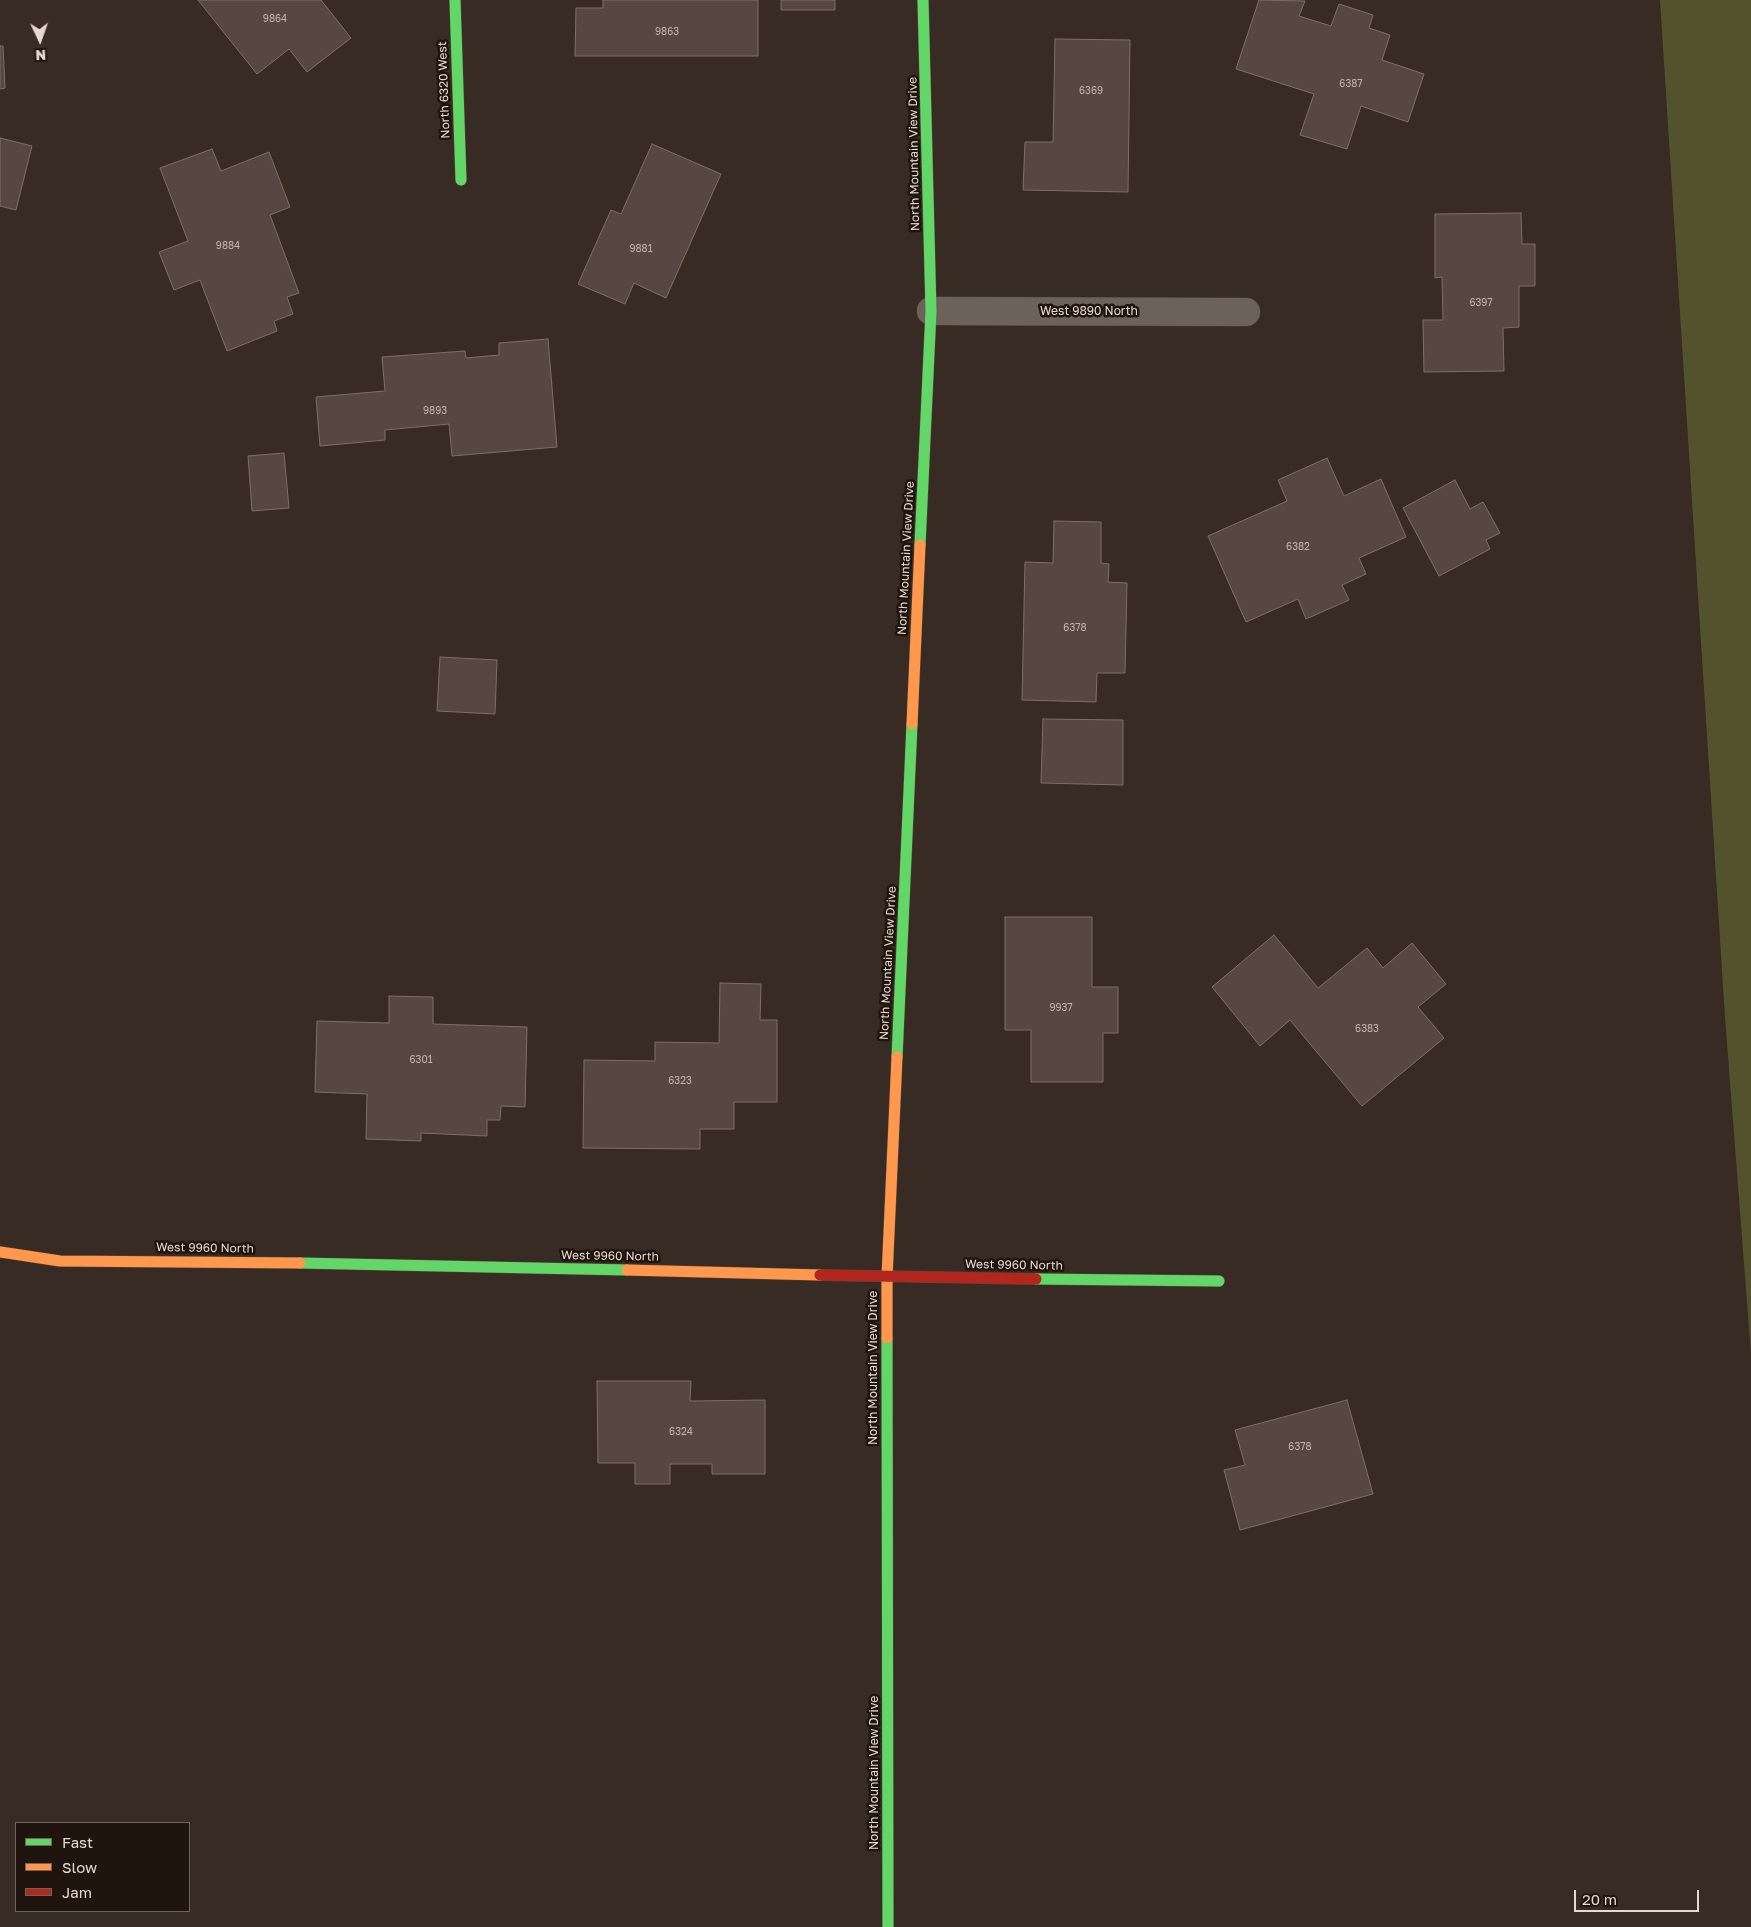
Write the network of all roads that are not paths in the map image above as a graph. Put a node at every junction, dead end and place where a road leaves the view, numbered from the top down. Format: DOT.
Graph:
graph roads {
  1 [pos="455,0"];
  2 [pos="924,0"];
  3 [pos="461,180"];
  4 [pos="931,311"];
  5 [pos="1246,312"];
  6 [pos="0,1252"];
  7 [pos="887,1276"];
  8 [pos="1219,1281"];
  9 [pos="888,1927"];
  1 -- 3 [label="street, North 6320 West"];
  2 -- 4 [label="street, North Mountain View Drive"];
  4 -- 5 [label="street, West 9890 North"];
  4 -- 7 [label="street, North Mountain View Drive"];
  6 -- 7 [label="street, West 9960 North"];
  7 -- 8 [label="street, West 9960 North"];
  7 -- 9 [label="street, North Mountain View Drive"];
}
